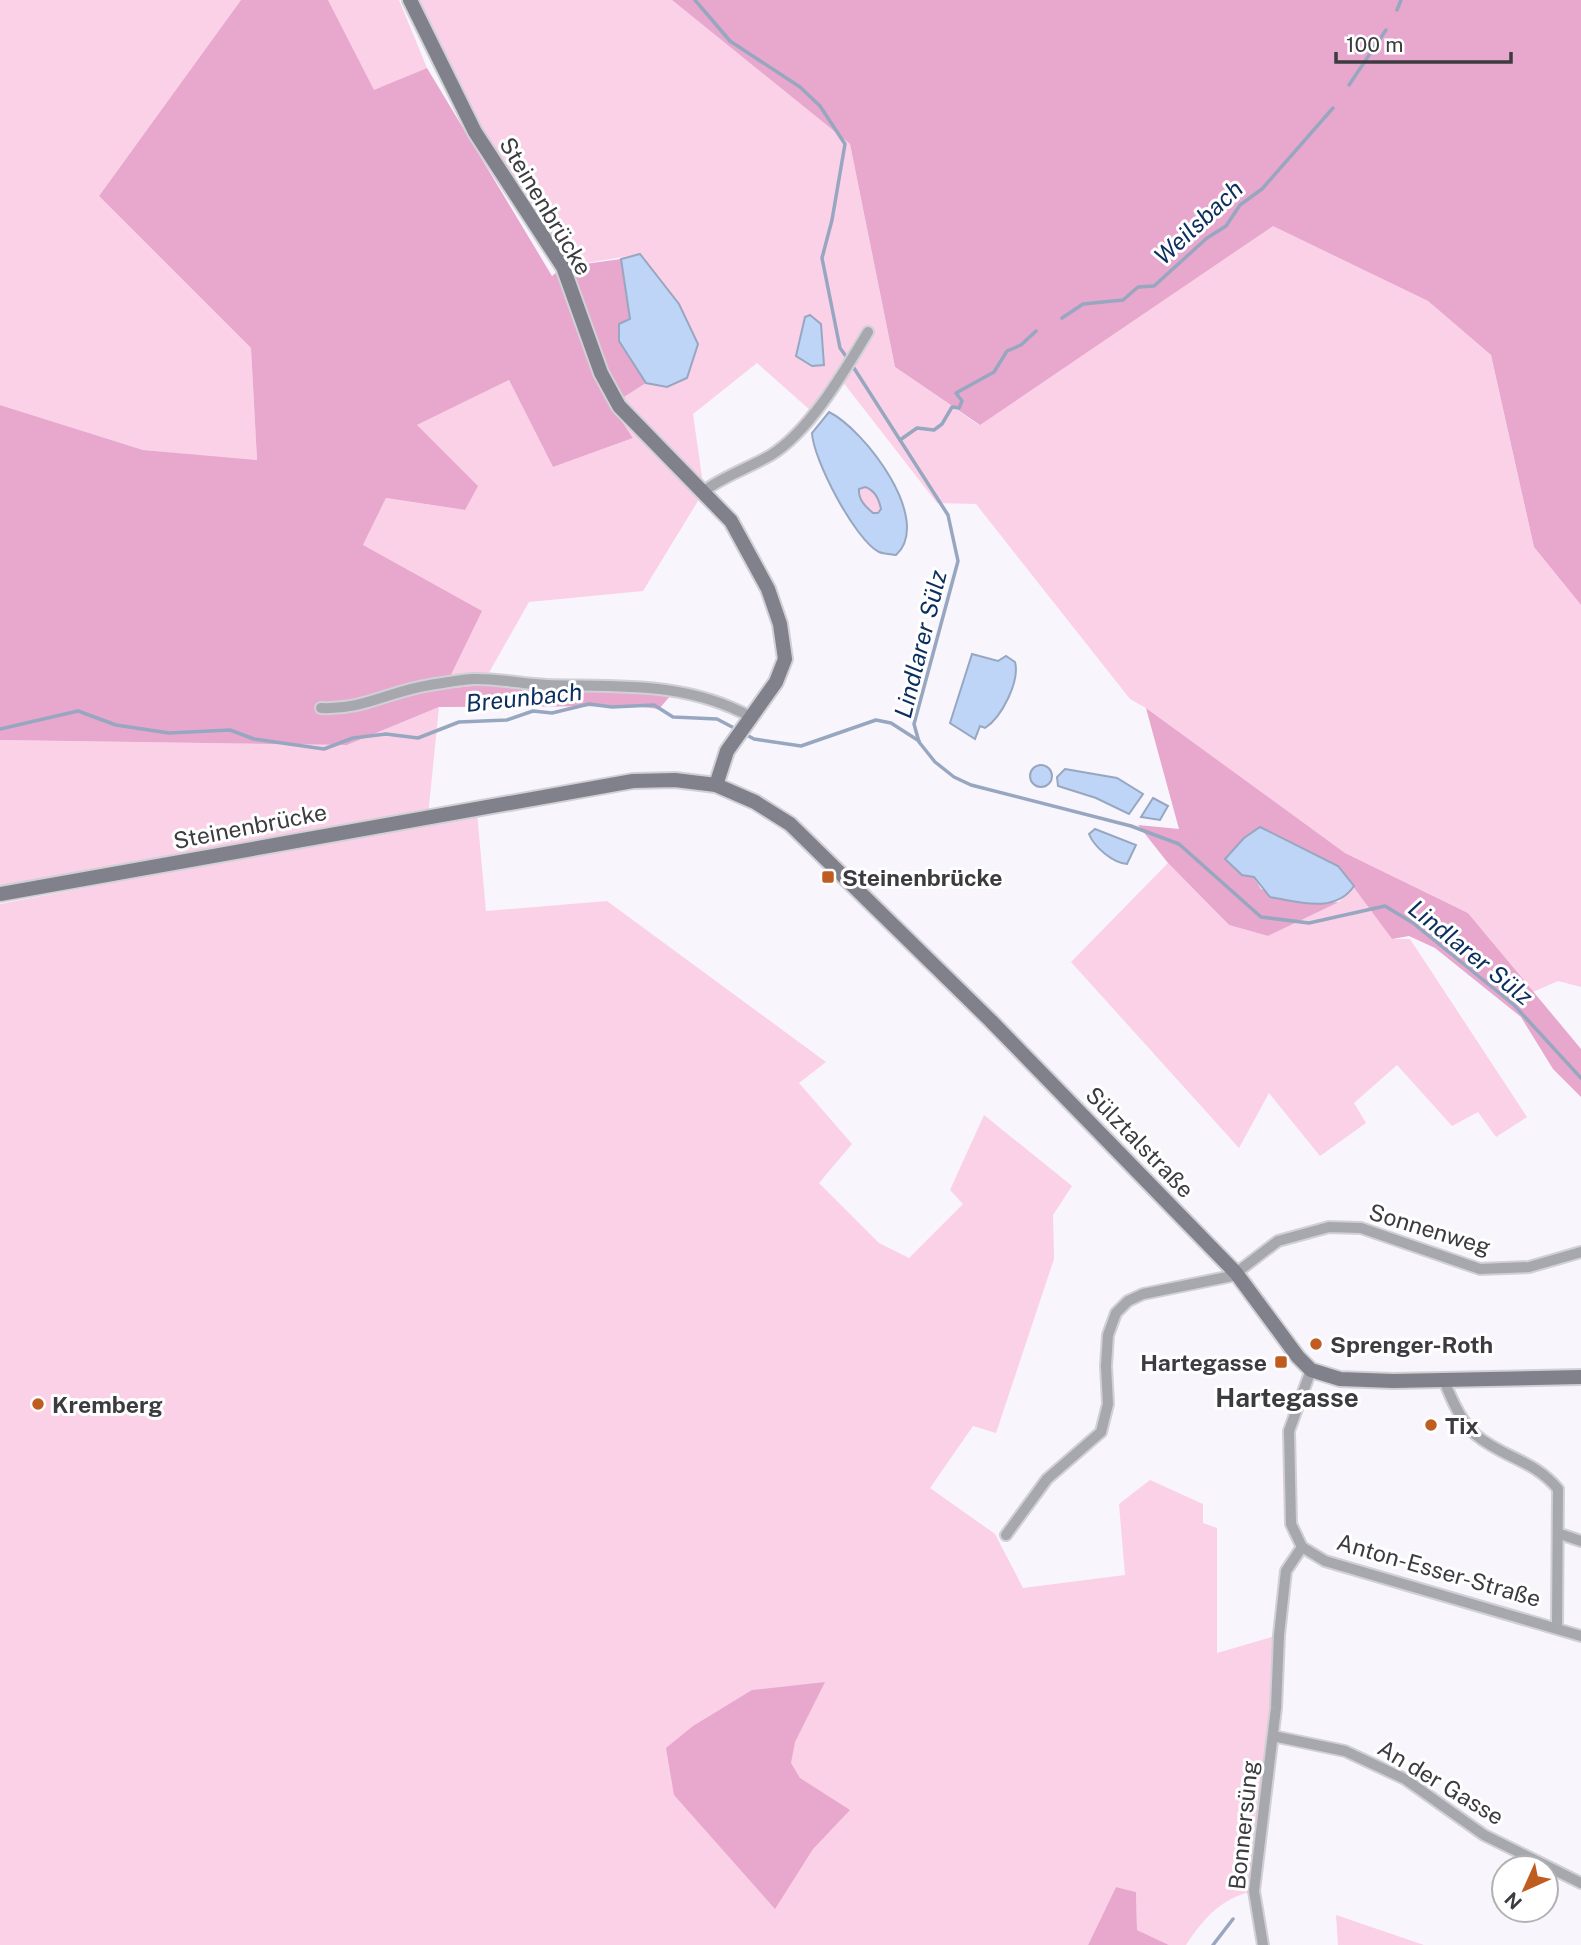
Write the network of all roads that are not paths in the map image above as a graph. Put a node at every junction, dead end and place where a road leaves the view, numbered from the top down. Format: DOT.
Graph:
graph roads {
  1 [pos="410,0"];
  2 [pos="868,332"];
  3 [pos="704,491"];
  4 [pos="321,708"];
  5 [pos="748,721"];
  6 [pos="716,785"];
  7 [pos="0,894"];
  8 [pos="1581,1252"];
  9 [pos="1237,1274"];
  10 [pos="1311,1370"];
  11 [pos="1581,1377"];
  12 [pos="1443,1378"];
  13 [pos="1560,1534"];
  14 [pos="1006,1535"];
  15 [pos="1581,1541"];
  16 [pos="1302,1547"];
  17 [pos="1557,1626"];
  18 [pos="1581,1636"];
  19 [pos="1273,1736"];
  20 [pos="1581,1883"];
  21 [pos="1264,1945"];
  1 -- 3 [label="main road, Steinenbrücke"];
  2 -- 3 [label="street"];
  3 -- 5 [label="main road, Steinenbrücke"];
  4 -- 5 [label="street"];
  5 -- 6 [label="main road, Steinenbrücke"];
  6 -- 7 [label="main road, Steinenbrücke"];
  6 -- 9 [label="main road, Sülztalstraße"];
  8 -- 9 [label="street, Sonnenweg"];
  9 -- 10 [label="main road, Sülztalstraße"];
  9 -- 14 [label="street"];
  10 -- 12 [label="main road"];
  10 -- 16 [label="street, Anton-Esser-Straße"];
  11 -- 12 [label="main road"];
  12 -- 13 [label="street"];
  13 -- 15 [label="street"];
  13 -- 17 [label="street"];
  16 -- 17 [label="street, Anton-Esser-Straße"];
  16 -- 19 [label="street, Bonnersüng"];
  17 -- 18 [label="street, Anton-Esser-Straße"];
  19 -- 20 [label="street, An der Gasse"];
  19 -- 21 [label="street, Bonnersüng"];
}
